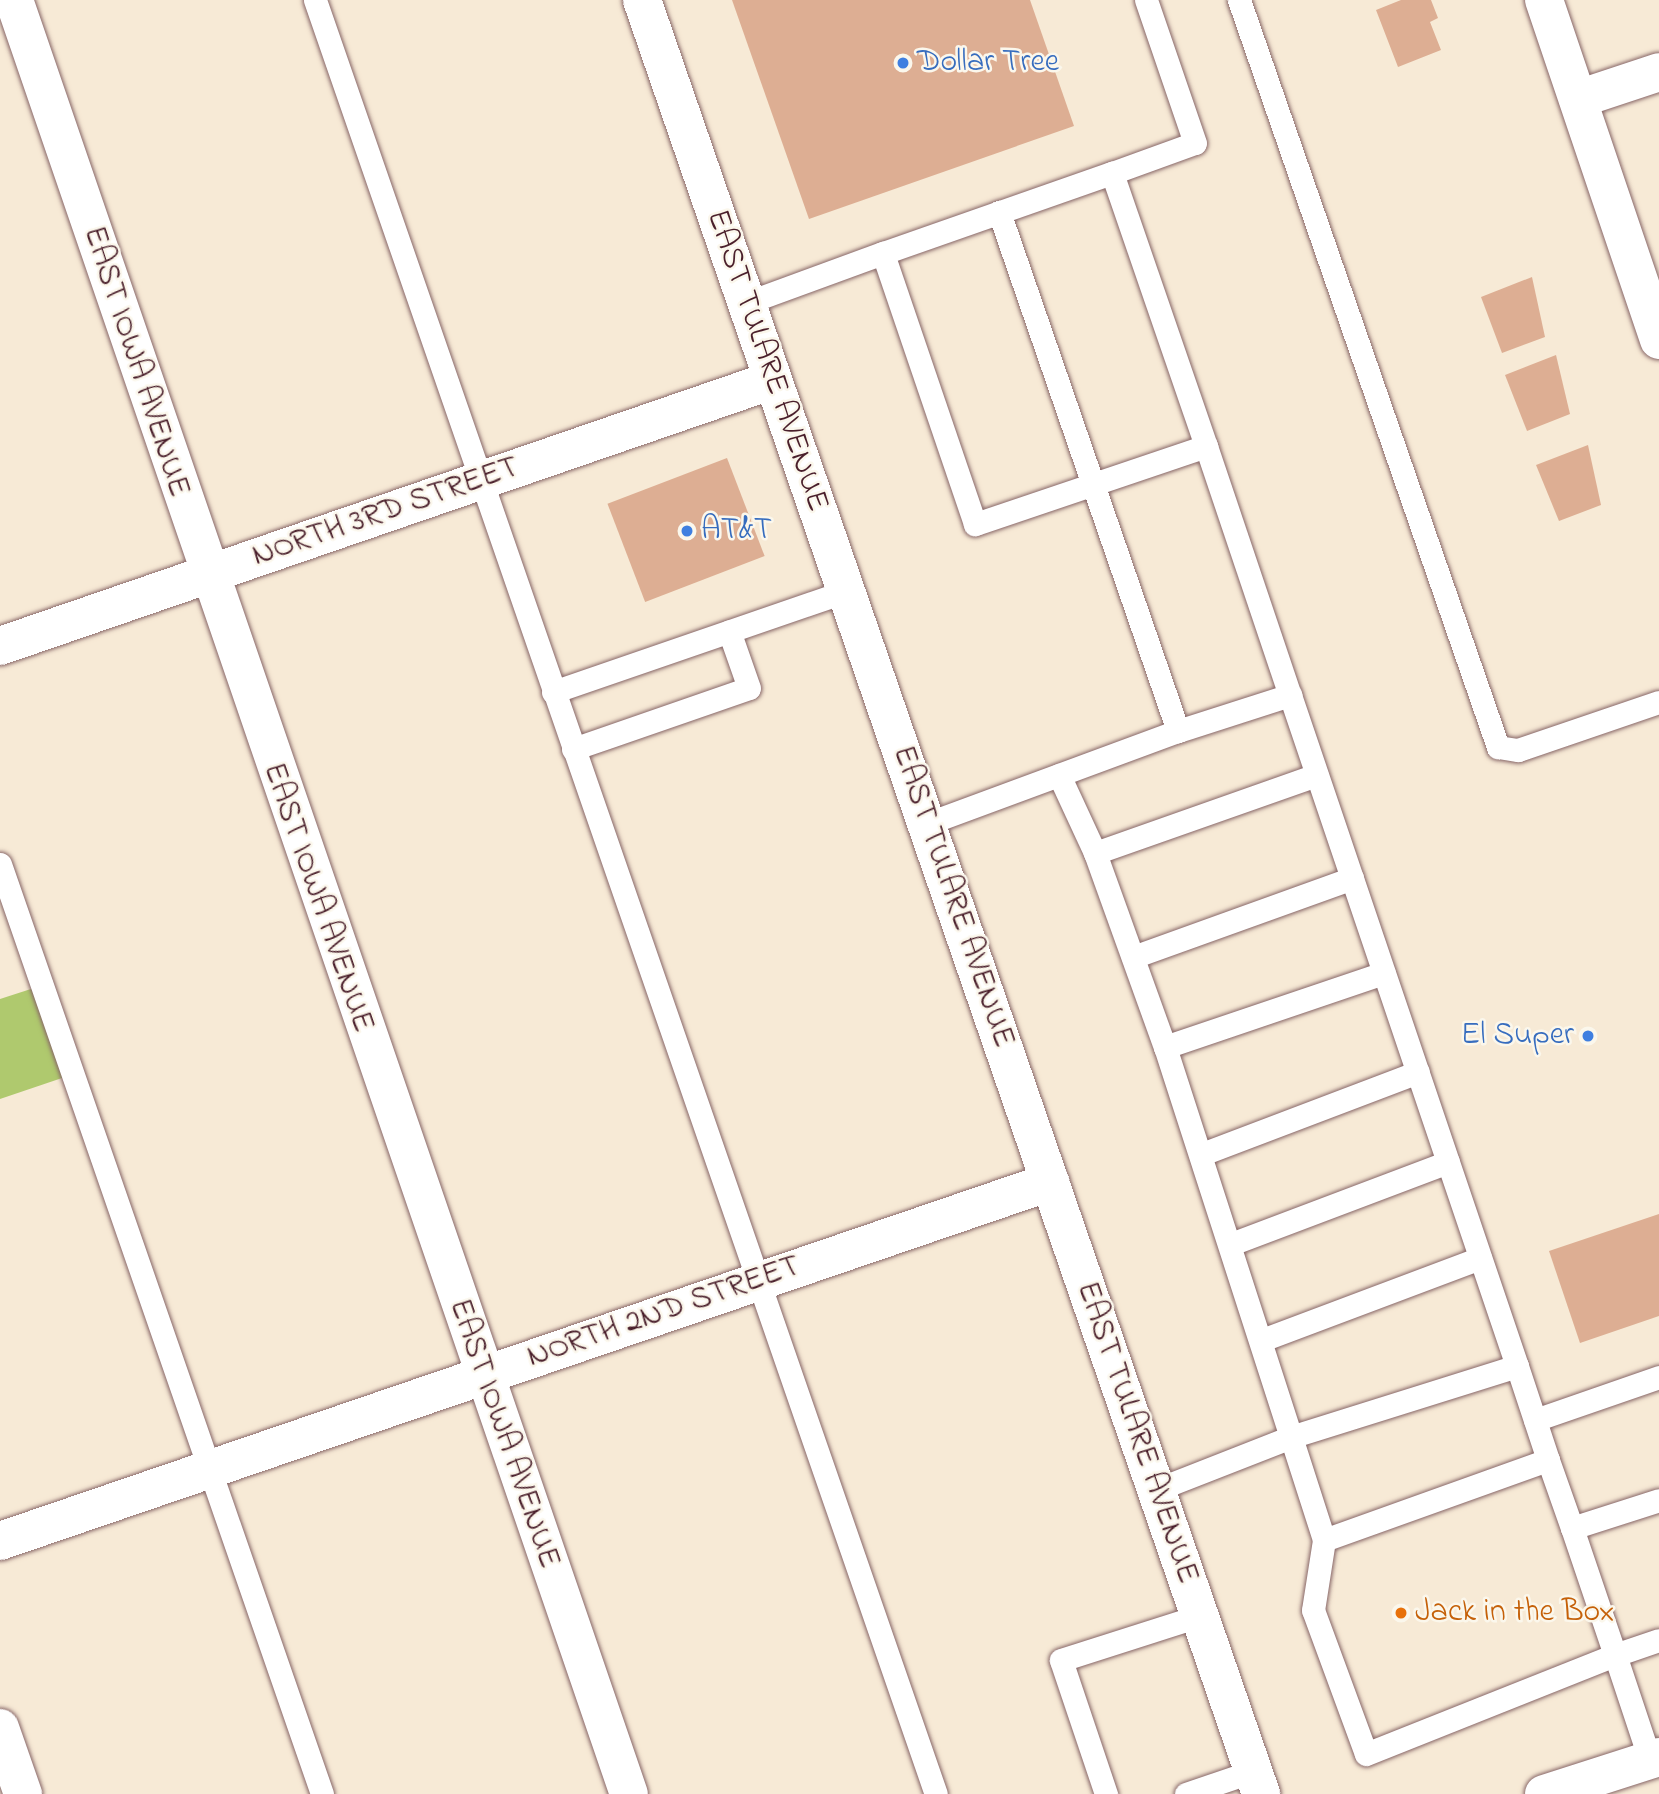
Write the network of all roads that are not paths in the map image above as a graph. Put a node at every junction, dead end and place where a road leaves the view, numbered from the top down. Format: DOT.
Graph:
graph roads {
  1 [pos="14,0"];
  2 [pos="316,0"];
  3 [pos="642,0"];
  4 [pos="1146,0"];
  5 [pos="1239,0"];
  6 [pos="1544,0"];
  7 [pos="1659,72"];
  8 [pos="1578,99"];
  9 [pos="1112,173"];
  10 [pos="999,212"];
  11 [pos="883,253"];
  12 [pos="746,303"];
  13 [pos="1659,340"];
  14 [pos="773,380"];
  15 [pos="1206,446"];
  16 [pos="481,481"];
  17 [pos="1092,485"];
  18 [pos="206,575"];
  19 [pos="846,591"];
  20 [pos="729,631"];
  21 [pos="0,646"];
  22 [pos="553,692"];
  23 [pos="1290,695"];
  24 [pos="1659,702"];
  25 [pos="1178,731"];
  26 [pos="573,749"];
  27 [pos="1059,775"];
  28 [pos="1317,775"];
  29 [pos="926,824"];
  30 [pos="1095,853"];
  31 [pos="0,864"];
  32 [pos="1352,878"];
  33 [pos="1133,957"];
  34 [pos="1384,973"];
  35 [pos="1165,1047"];
  36 [pos="1418,1072"];
  37 [pos="1202,1154"];
  38 [pos="1448,1162"];
  39 [pos="1050,1182"];
  40 [pos="1231,1244"];
  41 [pos="1480,1258"];
  42 [pos="756,1282"];
  43 [pos="1262,1340"];
  44 [pos="1517,1366"];
  45 [pos="481,1374"];
  46 [pos="1659,1377"];
  47 [pos="1535,1420"];
  48 [pos="1291,1437"];
  49 [pos="1548,1460"];
  50 [pos="208,1467"];
  51 [pos="1156,1490"];
  52 [pos="1659,1500"];
  53 [pos="1572,1528"];
  54 [pos="1324,1540"];
  55 [pos="0,1541"];
  56 [pos="1199,1616"];
  57 [pos="1659,1640"];
  58 [pos="1615,1655"];
  59 [pos="0,1728"];
  60 [pos="1655,1758"];
  61 [pos="1257,1782"];
  62 [pos="23,1794"];
  63 [pos="322,1794"];
  64 [pos="629,1794"];
  65 [pos="936,1794"];
  66 [pos="1106,1794"];
  67 [pos="1186,1794"];
  68 [pos="1544,1794"];
  1 -- 18 [label="street, EAST IOWA AVENUE"];
  2 -- 16 [label="lane"];
  3 -- 12 [label="street, EAST TULARE AVENUE"];
  4 -- 9 [label="lane"];
  5 -- 24 [label="lane"];
  6 -- 8 [label="street"];
  7 -- 8 [label="street"];
  8 -- 13 [label="street"];
  9 -- 10 [label="lane"];
  9 -- 15 [label="lane"];
  10 -- 11 [label="lane"];
  10 -- 17 [label="lane"];
  11 -- 12 [label="lane"];
  11 -- 17 [label="lane"];
  12 -- 14 [label="street, EAST TULARE AVENUE"];
  14 -- 16 [label="street, NORTH 3RD STREET"];
  14 -- 19 [label="street, EAST TULARE AVENUE"];
  15 -- 17 [label="lane"];
  15 -- 23 [label="lane"];
  16 -- 18 [label="street, NORTH 3RD STREET"];
  16 -- 22 [label="lane"];
  17 -- 25 [label="lane"];
  18 -- 21 [label="street, NORTH 3RD STREET"];
  18 -- 45 [label="street, EAST IOWA AVENUE"];
  19 -- 20 [label="lane"];
  19 -- 29 [label="street, EAST TULARE AVENUE"];
  20 -- 22 [label="lane"];
  20 -- 26 [label="lane"];
  22 -- 26 [label="lane"];
  23 -- 25 [label="lane"];
  23 -- 28 [label="lane"];
  25 -- 27 [label="lane"];
  26 -- 42 [label="lane"];
  27 -- 29 [label="lane"];
  27 -- 30 [label="lane"];
  28 -- 30 [label="lane"];
  28 -- 32 [label="lane"];
  29 -- 39 [label="street, EAST TULARE AVENUE"];
  30 -- 33 [label="lane"];
  31 -- 50 [label="lane"];
  32 -- 33 [label="lane"];
  32 -- 34 [label="lane"];
  33 -- 35 [label="lane"];
  34 -- 35 [label="lane"];
  34 -- 36 [label="lane"];
  35 -- 37 [label="lane"];
  36 -- 37 [label="lane"];
  36 -- 38 [label="lane"];
  37 -- 40 [label="lane"];
  38 -- 40 [label="lane"];
  38 -- 41 [label="lane"];
  39 -- 42 [label="street, NORTH 2ND STREET"];
  39 -- 51 [label="street, EAST TULARE AVENUE"];
  40 -- 43 [label="lane"];
  41 -- 43 [label="lane"];
  41 -- 44 [label="lane"];
  42 -- 45 [label="street, NORTH 2ND STREET"];
  42 -- 65 [label="lane"];
  43 -- 48 [label="lane"];
  44 -- 47 [label="lane"];
  44 -- 48 [label="lane"];
  45 -- 50 [label="street, NORTH 2ND STREET"];
  45 -- 64 [label="street, EAST IOWA AVENUE"];
  46 -- 47 [label="lane"];
  47 -- 49 [label="lane"];
  48 -- 51 [label="lane"];
  48 -- 54 [label="lane"];
  49 -- 53 [label="lane"];
  49 -- 54 [label="lane"];
  50 -- 55 [label="street, NORTH 2ND STREET"];
  50 -- 63 [label="lane"];
  51 -- 56 [label="street, EAST TULARE AVENUE"];
  52 -- 53 [label="lane"];
  53 -- 58 [label="lane"];
  54 -- 58 [label="lane"];
  56 -- 61 [label="street, EAST TULARE AVENUE"];
  56 -- 66 [label="lane"];
  57 -- 58 [label="lane"];
  58 -- 60 [label="lane"];
  59 -- 62 [label="street"];
  60 -- 68 [label="street"];
  61 -- 67 [label="lane"];
}
